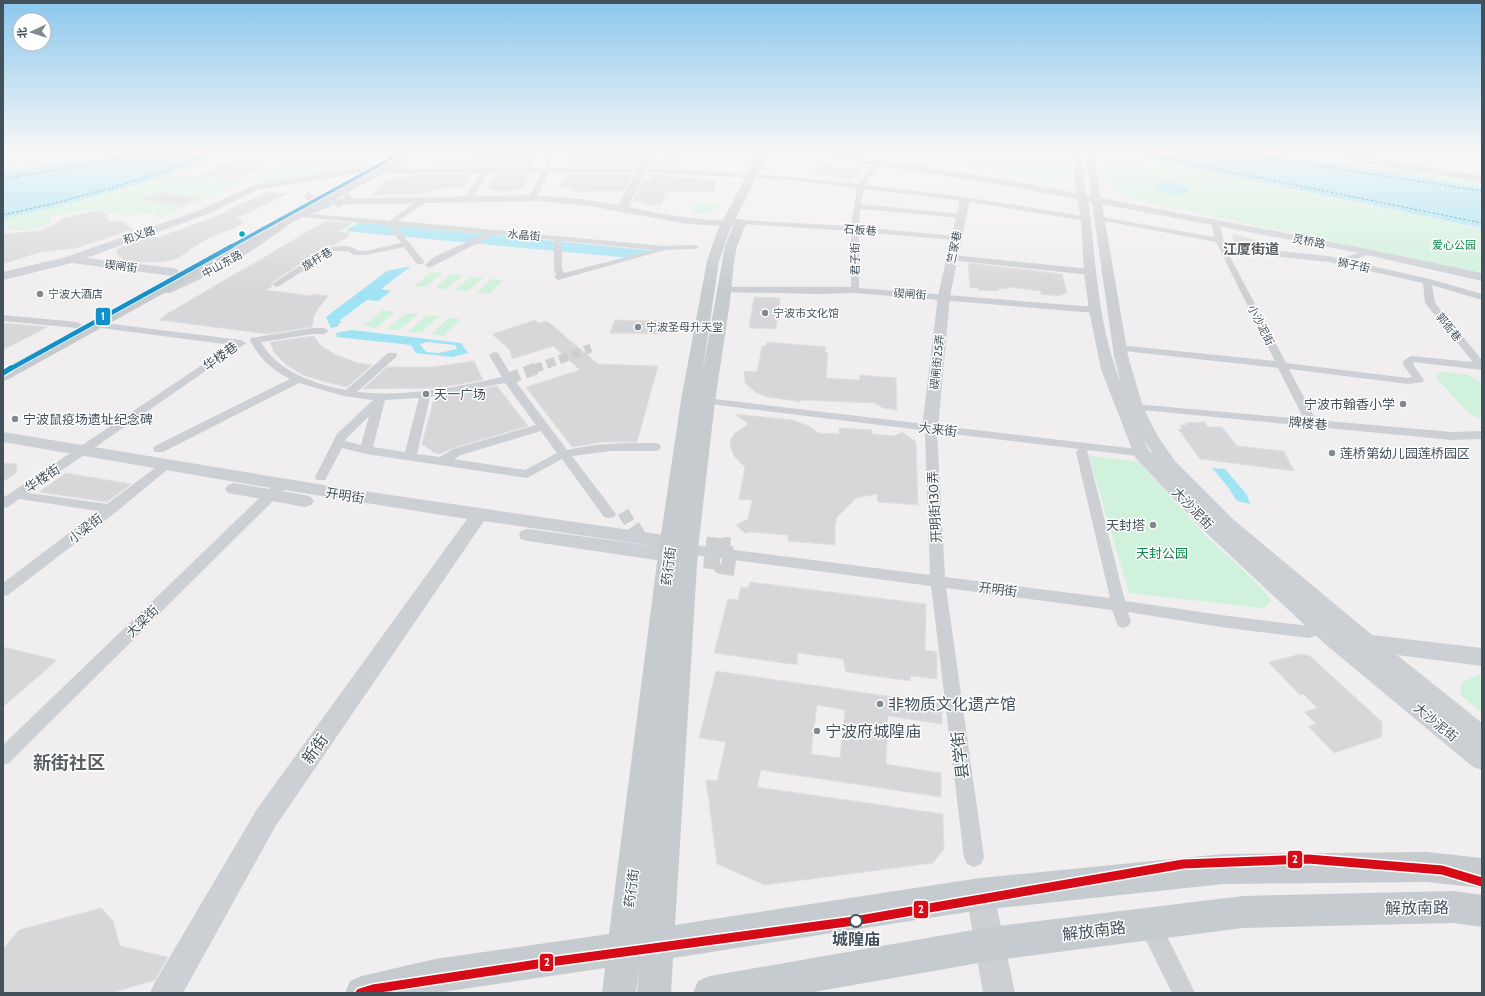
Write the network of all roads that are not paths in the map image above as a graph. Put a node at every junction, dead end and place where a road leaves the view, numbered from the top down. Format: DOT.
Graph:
graph roads {
  1 [pos="235,197"];
  2 [pos="315,197"];
  3 [pos="334,197"];
  4 [pos="454,197"];
  5 [pos="552,197"];
  6 [pos="628,197"];
  7 [pos="743,197"];
  8 [pos="859,197"];
  9 [pos="954,197"];
  10 [pos="1089,197"];
  11 [pos="1091,197"];
  12 [pos="1092,197"];
  13 [pos="965,199"];
  14 [pos="326,202"];
  15 [pos="421,203"];
  16 [pos="623,206"];
  17 [pos="857,206"];
  18 [pos="304,215"];
  19 [pos="961,216"];
  20 [pos="1093,219"];
  21 [pos="732,222"];
  22 [pos="390,223"];
  23 [pos="1216,224"];
  24 [pos="855,229"];
  25 [pos="490,233"];
  26 [pos="956,238"];
  27 [pos="558,240"];
  28 [pos="407,244"];
  29 [pos="1220,244"];
  30 [pos="663,248"];
  31 [pos="696,248"];
  32 [pos="1367,252"];
  33 [pos="952,258"];
  34 [pos="70,260"];
  35 [pos="420,262"];
  36 [pos="429,265"];
  37 [pos="1359,266"];
  38 [pos="173,272"];
  39 [pos="1090,272"];
  40 [pos="3,276"];
  41 [pos="1482,276"];
  42 [pos="3,280"];
  43 [pos="1427,281"];
  44 [pos="276,284"];
  45 [pos="724,290"];
  46 [pos="856,290"];
  47 [pos="944,296"];
  48 [pos="1482,297"];
  49 [pos="1095,310"];
  50 [pos="3,318"];
  51 [pos="115,320"];
  52 [pos="96,324"];
  53 [pos="77,325"];
  54 [pos="324,332"];
  55 [pos="1120,348"];
  56 [pos="392,355"];
  57 [pos="494,355"];
  58 [pos="3,365"];
  59 [pos="1281,365"];
  60 [pos="1481,367"];
  61 [pos="3,376"];
  62 [pos="298,379"];
  63 [pos="508,379"];
  64 [pos="348,394"];
  65 [pos="425,395"];
  66 [pos="379,398"];
  67 [pos="706,401"];
  68 [pos="1135,407"];
  69 [pos="1312,424"];
  70 [pos="544,426"];
  71 [pos="930,431"];
  72 [pos="1482,436"];
  73 [pos="3,437"];
  74 [pos="338,443"];
  75 [pos="655,447"];
  76 [pos="3,448"];
  77 [pos="159,449"];
  78 [pos="366,450"];
  79 [pos="1082,452"];
  80 [pos="1141,453"];
  81 [pos="564,454"];
  82 [pos="76,455"];
  83 [pos="410,456"];
  84 [pos="443,461"];
  85 [pos="1169,464"];
  86 [pos="161,470"];
  87 [pos="321,477"];
  88 [pos="275,490"];
  89 [pos="17,495"];
  90 [pos="3,504"];
  91 [pos="110,509"];
  92 [pos="609,514"];
  93 [pos="475,521"];
  94 [pos="675,549"];
  95 [pos="938,581"];
  96 [pos="5,587"];
  97 [pos="1118,605"];
  98 [pos="1123,622"];
  99 [pos="1309,632"];
  100 [pos="1333,638"];
  101 [pos="1366,643"];
  102 [pos="1482,656"];
  103 [pos="1482,737"];
  104 [pos="5,754"];
  105 [pos="1482,759"];
  106 [pos="974,857"];
  107 [pos="1482,873"];
  108 [pos="980,894"];
  109 [pos="1482,911"];
  110 [pos="1149,924"];
  111 [pos="657,944"];
  112 [pos="990,944"];
  113 [pos="624,949"];
  114 [pos="166,993"];
  115 [pos="362,993"];
  116 [pos="619,993"];
  117 [pos="654,993"];
  118 [pos="710,993"];
  119 [pos="999,993"];
  120 [pos="1184,993"];
  1 -- 34 [label="main road, 和义路"];
  2 -- 38 [label="main road, 中山东路"];
  3 -- 14 [label="main road, 中山东路"];
  4 -- 14 [label="main road"];
  5 -- 16 [label="main road"];
  6 -- 16 [label="main road"];
  7 -- 21 [label="main road, 药行街"];
  8 -- 17 [label="street, 君子街"];
  9 -- 13 [label="street"];
  10 -- 20 [label="main road, 大沙泥街"];
  11 -- 23 [label="main road, 灵桥路"];
  12 -- 41 [label="main road, 灵桥路"];
  13 -- 19 [label="main road, 竺家巷"];
  13 -- 20 [label="street"];
  14 -- 18 [label="street, 中山东路"];
  14 -- 21 [label="main road"];
  14 -- 52 [label="main road, 中山东路"];
  15 -- 22 [label="street"];
  16 -- 21 [label="main road"];
  17 -- 19 [label="street"];
  17 -- 24 [label="street, 君子街"];
  18 -- 22 [label="street, 水晶街"];
  18 -- 51 [label="street, 中山东路"];
  19 -- 26 [label="main road, 竺家巷"];
  20 -- 29 [label="street, 狮子街"];
  20 -- 39 [label="main road, 大沙泥街"];
  20 -- 55 [label="main road, 大沙泥街"];
  21 -- 24 [label="street, 石板巷"];
  21 -- 45 [label="main road, 药行街"];
  21 -- 94 [label="main road, 药行街"];
  22 -- 25 [label="street, 水晶街"];
  22 -- 28 [label="street"];
  23 -- 29 [label="street, 小沙泥街"];
  23 -- 32 [label="main road, 灵桥路"];
  24 -- 26 [label="street, 石板巷"];
  24 -- 46 [label="street, 君子街"];
  25 -- 27 [label="street, 水晶街"];
  25 -- 36 [label="street"];
  26 -- 33 [label="main road, 竺家巷"];
  27 -- 30 [label="street, 水晶街"];
  27 -- 30 [label="street"];
  28 -- 35 [label="street"];
  28 -- 44 [label="street, 旗杆巷"];
  29 -- 37 [label="street, 狮子街"];
  29 -- 59 [label="street, 小沙泥街"];
  30 -- 31 [label="street, 水晶街"];
  32 -- 37 [label="street"];
  32 -- 41 [label="main road, 灵桥路"];
  33 -- 39 [label="street"];
  33 -- 47 [label="main road, 竺家巷"];
  34 -- 38 [label="main road, 碶闸街"];
  34 -- 40 [label="main road, 和义路"];
  34 -- 42 [label="main road, 和义路"];
  37 -- 43 [label="street, 狮子街"];
  38 -- 53 [label="main road, 中山东路"];
  39 -- 49 [label="main road, 大沙泥街"];
  43 -- 48 [label="street, 狮子街"];
  43 -- 60 [label="street, 郭衙巷"];
  45 -- 46 [label="street, 碶闸街"];
  45 -- 67 [label="main road, 药行街"];
  46 -- 47 [label="street, 碶闸街"];
  47 -- 49 [label="street, 碶闸街"];
  47 -- 71 [label="main road, 碶闸街25弄"];
  49 -- 80 [label="main road, 大沙泥街"];
  50 -- 53 [label="street"];
  52 -- 61 [label="main road, 中山东路"];
  52 -- 82 [label="street, 华楼巷"];
  53 -- 58 [label="main road, 中山东路"];
  54 -- 62 [label="street"];
  55 -- 59 [label="street"];
  55 -- 68 [label="main road, 大沙泥街"];
  56 -- 64 [label="street"];
  57 -- 63 [label="street"];
  59 -- 60 [label="street"];
  59 -- 69 [label="street, 小沙泥街"];
  62 -- 64 [label="street"];
  62 -- 77 [label="street"];
  63 -- 65 [label="street"];
  63 -- 70 [label="street"];
  64 -- 66 [label="street"];
  65 -- 66 [label="street"];
  65 -- 83 [label="street"];
  66 -- 74 [label="street"];
  66 -- 78 [label="street"];
  67 -- 71 [label="street, 大来街"];
  67 -- 94 [label="main road, 药行街"];
  68 -- 69 [label="street, 牌楼巷"];
  68 -- 85 [label="main road, 大沙泥街"];
  69 -- 72 [label="street, 牌楼巷"];
  70 -- 81 [label="street"];
  70 -- 84 [label="street"];
  71 -- 80 [label="street, 大来街"];
  71 -- 95 [label="street, 开明街130弄"];
  73 -- 82 [label="main road, 开明街"];
  74 -- 78 [label="street"];
  74 -- 87 [label="street"];
  75 -- 81 [label="street"];
  76 -- 82 [label="main road, 开明街"];
  78 -- 83 [label="street"];
  79 -- 97 [label="street"];
  80 -- 85 [label="street, 大来街"];
  80 -- 100 [label="main road, 大沙泥街"];
  81 -- 84 [label="street"];
  81 -- 92 [label="street"];
  82 -- 86 [label="main road, 开明街"];
  82 -- 89 [label="street, 华楼街"];
  83 -- 84 [label="street"];
  85 -- 101 [label="main road, 大沙泥街"];
  86 -- 88 [label="main road, 开明街"];
  86 -- 91 [label="street, 小梁街"];
  88 -- 93 [label="main road, 开明街"];
  88 -- 104 [label="street, 大梁街"];
  89 -- 90 [label="street, 华楼街"];
  89 -- 91 [label="street"];
  91 -- 96 [label="street, 小梁街"];
  93 -- 94 [label="main road, 开明街"];
  93 -- 114 [label="main road, 新街"];
  94 -- 95 [label="street, 开明街"];
  94 -- 111 [label="main road, 药行街"];
  94 -- 113 [label="main road, 药行街"];
  95 -- 97 [label="street, 开明街"];
  95 -- 106 [label="street, 县学街"];
  97 -- 98 [label="street"];
  97 -- 99 [label="street, 开明街"];
  100 -- 101 [label="main road"];
  100 -- 105 [label="main road, 大沙泥街"];
  101 -- 102 [label="main road"];
  101 -- 103 [label="main road, 大沙泥街"];
  107 -- 108 [label="main road"];
  108 -- 111 [label="main road"];
  108 -- 112 [label="main road"];
  109 -- 110 [label="main road, 解放南路"];
  110 -- 112 [label="main road, 解放南路"];
  110 -- 120 [label="street"];
  111 -- 113 [label="main road"];
  111 -- 117 [label="main road, 药行街"];
  112 -- 118 [label="main road, 解放南路"];
  112 -- 119 [label="main road"];
  113 -- 115 [label="main road"];
  113 -- 116 [label="main road, 药行街"];
}
